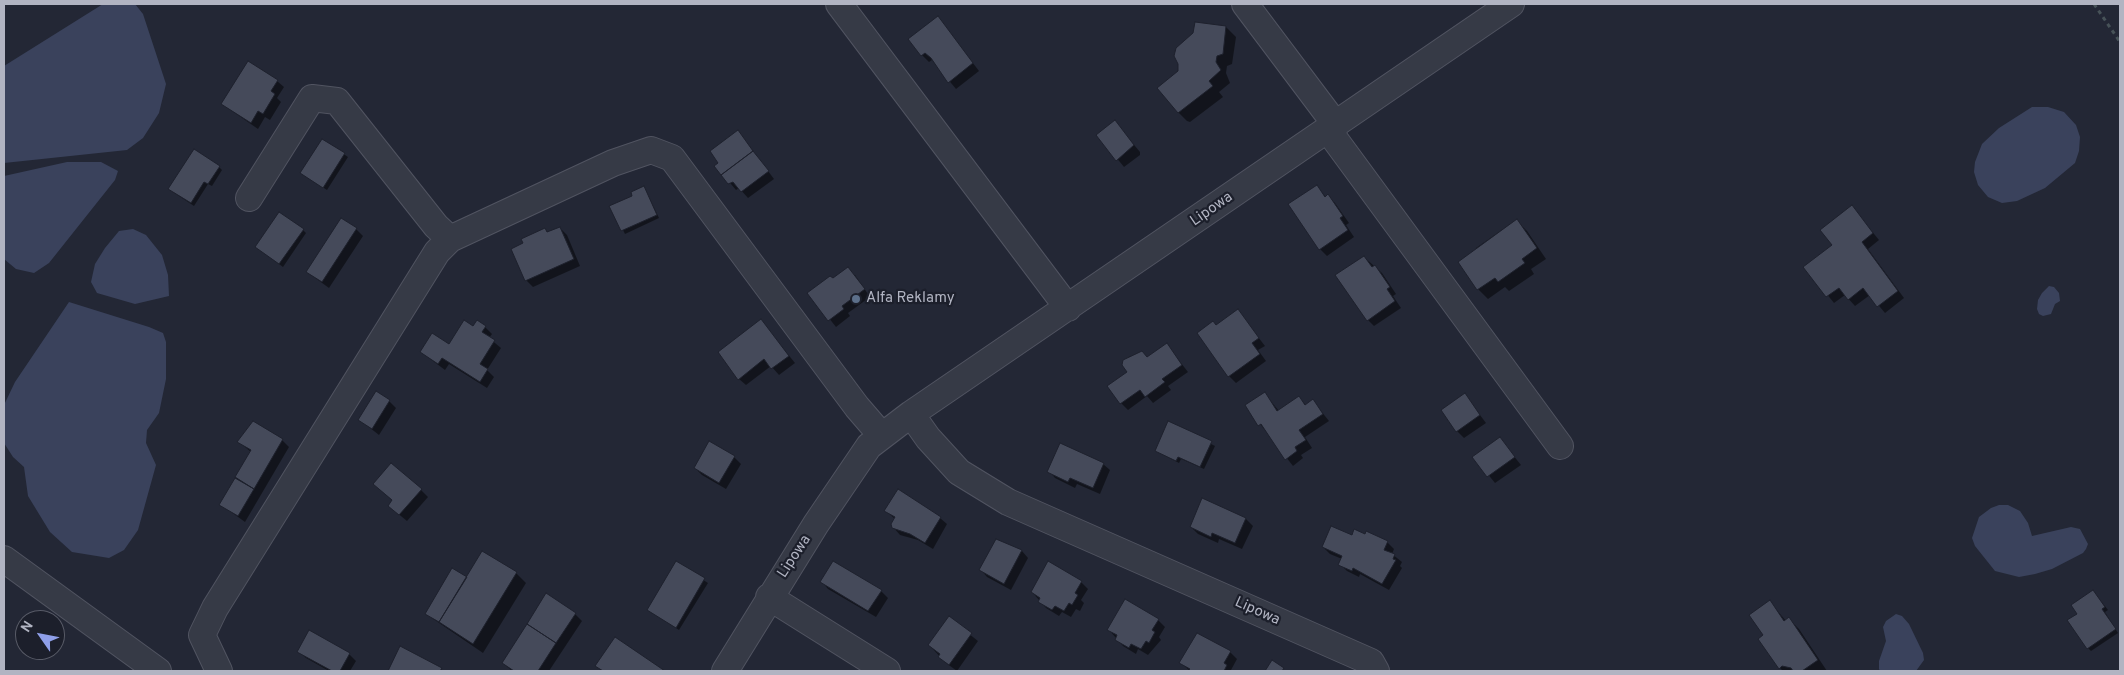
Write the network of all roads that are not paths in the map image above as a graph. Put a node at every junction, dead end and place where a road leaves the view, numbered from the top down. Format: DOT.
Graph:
graph roads {
  1 [pos="839,4"];
  2 [pos="1245,4"];
  3 [pos="1511,4"];
  4 [pos="1332,127"];
  5 [pos="249,198"];
  6 [pos="450,239"];
  7 [pos="1068,308"];
  8 [pos="911,414"];
  9 [pos="882,436"];
  10 [pos="1560,446"];
  11 [pos="4,559"];
  12 [pos="769,598"];
  13 [pos="158,671"];
  14 [pos="219,671"];
  15 [pos="725,671"];
  16 [pos="887,671"];
  17 [pos="1376,671"];
  1 -- 7 [label="street"];
  2 -- 4 [label="street"];
  3 -- 4 [label="street, Lipowa"];
  4 -- 7 [label="street, Lipowa"];
  4 -- 10 [label="street"];
  5 -- 6 [label="street"];
  6 -- 9 [label="street"];
  6 -- 14 [label="street"];
  7 -- 8 [label="street, Lipowa"];
  8 -- 9 [label="street, Lipowa"];
  8 -- 17 [label="street, Lipowa"];
  9 -- 12 [label="street, Lipowa"];
  11 -- 13 [label="street"];
  12 -- 15 [label="street, Lipowa"];
  12 -- 16 [label="street"];
}
